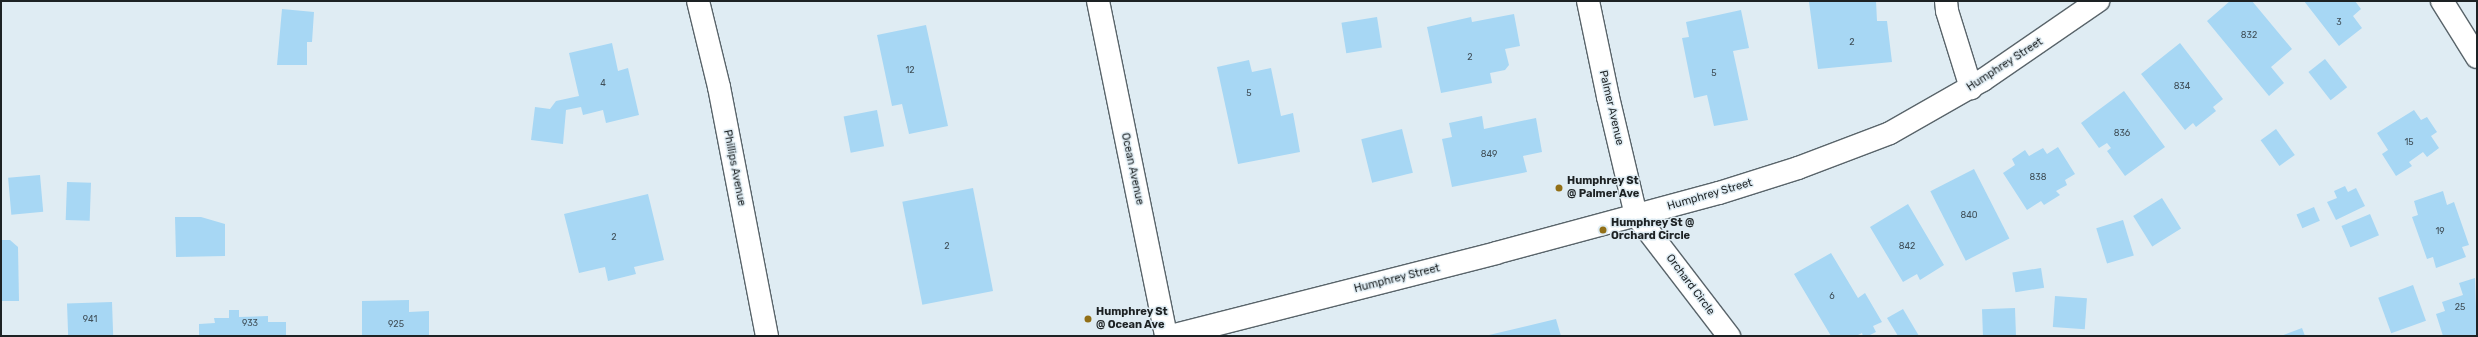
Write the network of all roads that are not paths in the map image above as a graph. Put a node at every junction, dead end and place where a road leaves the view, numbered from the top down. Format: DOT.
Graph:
graph roads {
  1 [pos="698,1"];
  2 [pos="1098,1"];
  3 [pos="1588,1"];
  4 [pos="1946,1"];
  5 [pos="2098,1"];
  6 [pos="2442,1"];
  7 [pos="2477,57"];
  8 [pos="1971,88"];
  9 [pos="1636,215"];
  10 [pos="767,336"];
  11 [pos="1166,336"];
  12 [pos="1171,336"];
  13 [pos="1728,336"];
  1 -- 10 [label="street, Phillips Avenue"];
  2 -- 11 [label="street, Ocean Avenue"];
  3 -- 9 [label="street, Palmer Avenue"];
  4 -- 8 [label="street"];
  5 -- 8 [label="street, Humphrey Street"];
  6 -- 7 [label="street"];
  8 -- 9 [label="street, Humphrey Street"];
  9 -- 12 [label="street, Humphrey Street"];
  9 -- 13 [label="street, Orchard Circle"];
}
